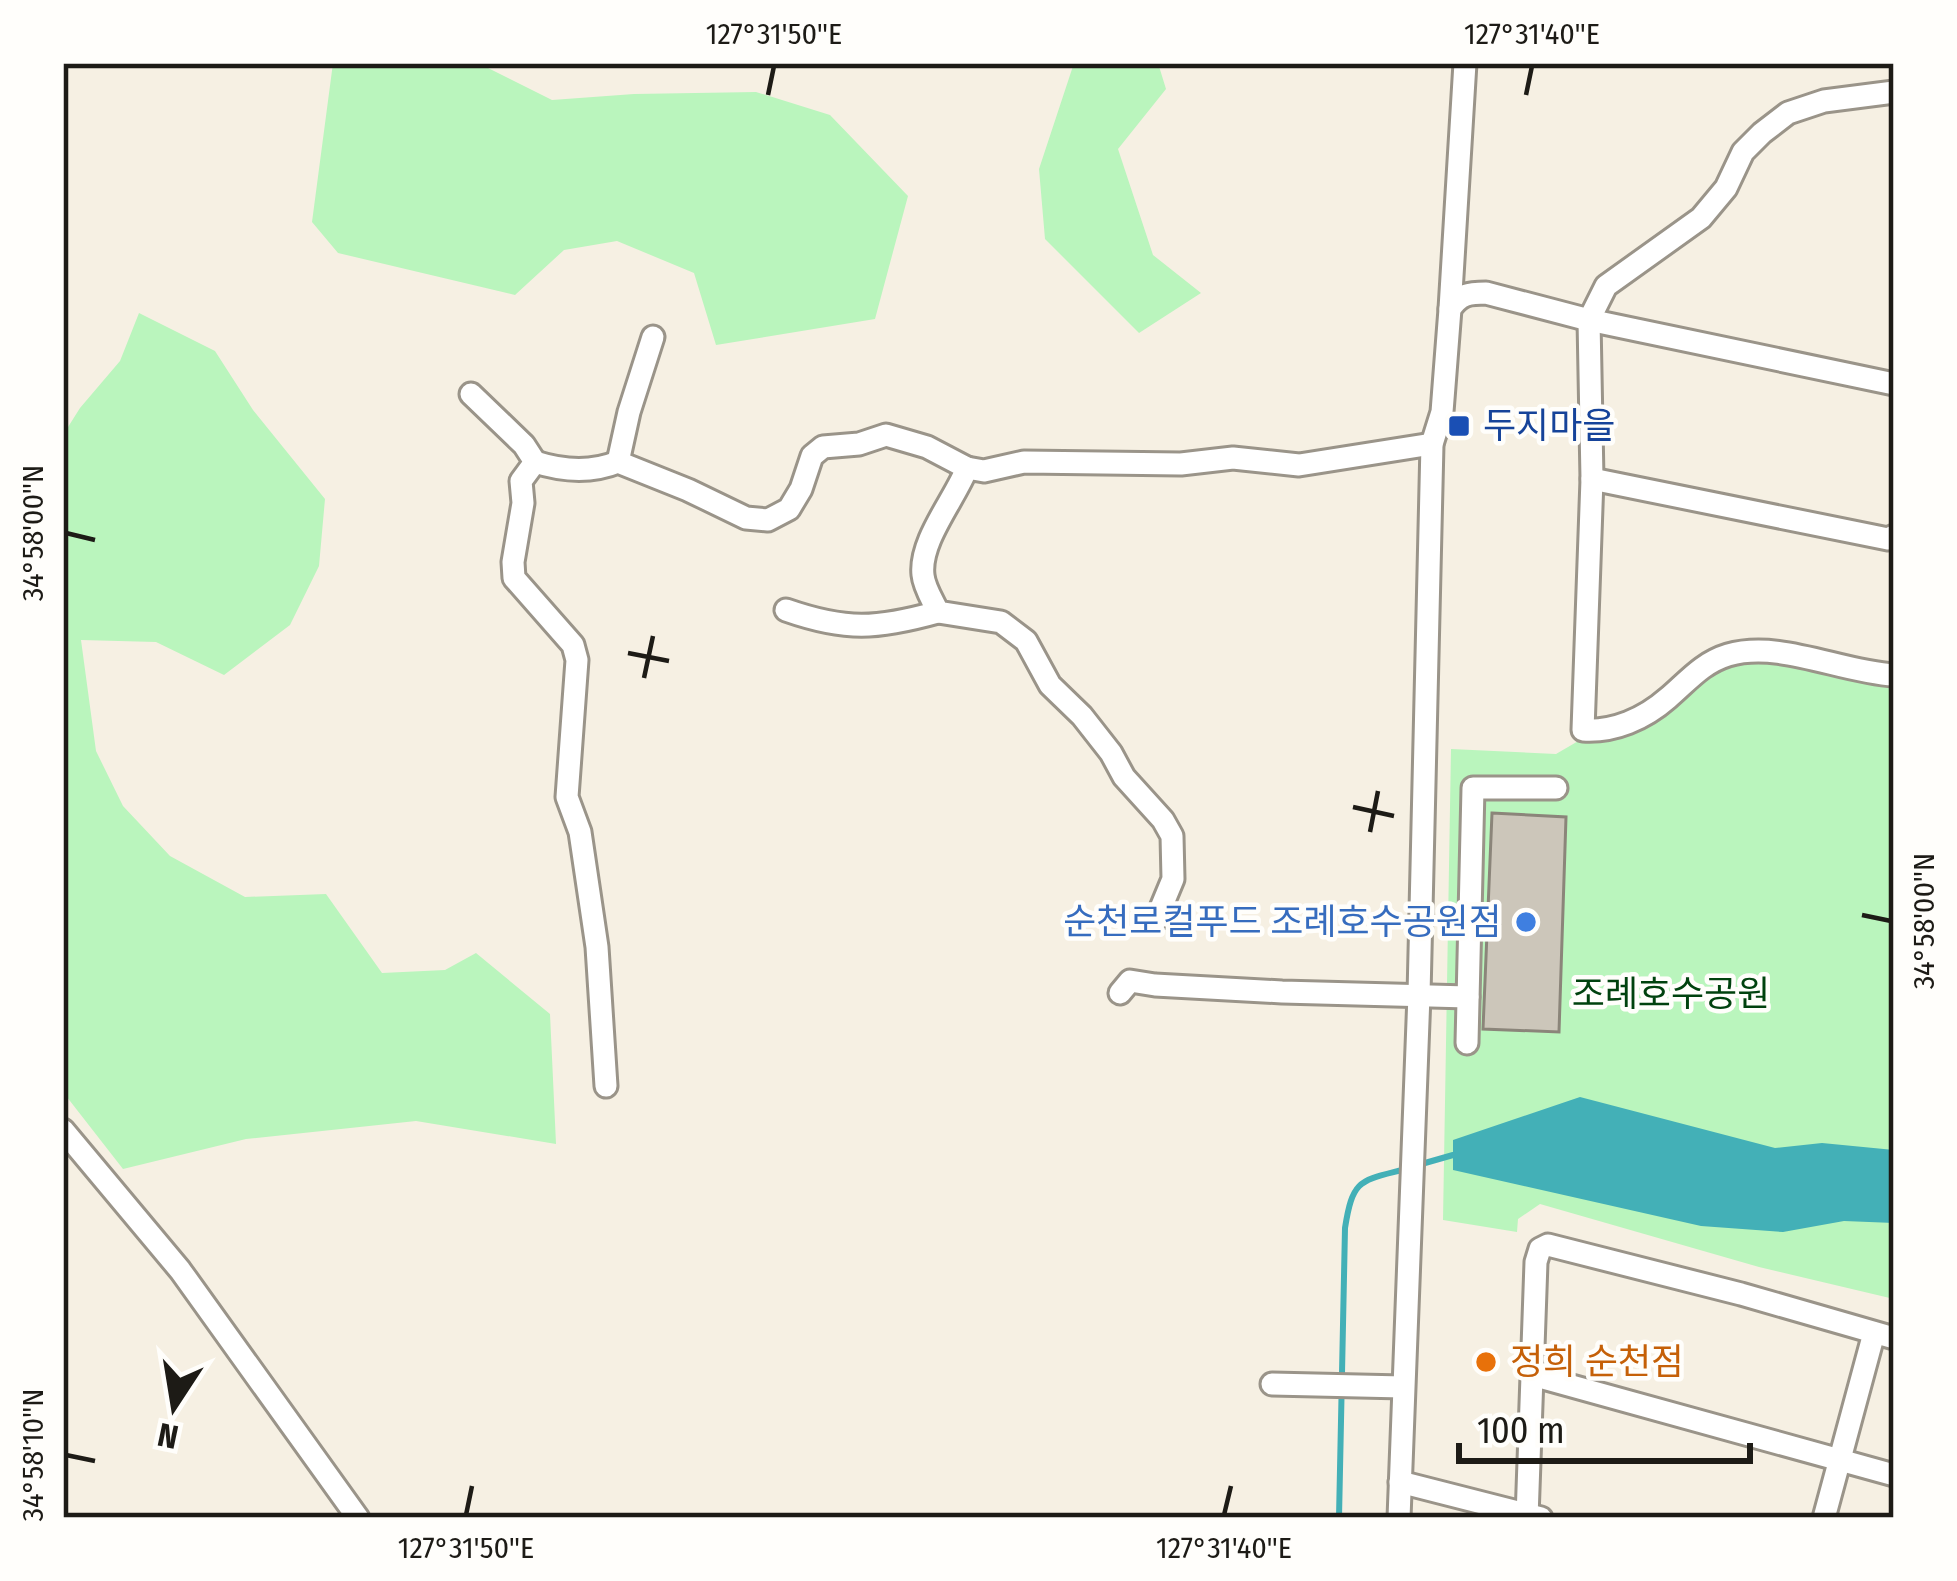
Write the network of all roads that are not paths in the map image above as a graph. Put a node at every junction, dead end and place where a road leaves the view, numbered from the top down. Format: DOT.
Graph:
graph roads {
  1 [pos="1465,63"];
  2 [pos="1894,92"];
  3 [pos="1450,309"];
  4 [pos="1589,320"];
  5 [pos="653,338"];
  6 [pos="1894,384"];
  7 [pos="471,394"];
  8 [pos="1432,444"];
  9 [pos="536,462"];
  10 [pos="618,462"];
  11 [pos="967,468"];
  12 [pos="1592,479"];
  13 [pos="1894,536"];
  14 [pos="786,610"];
  15 [pos="938,612"];
  16 [pos="1894,675"];
  17 [pos="1556,788"];
  18 [pos="1156,920"];
  19 [pos="1120,993"];
  20 [pos="1419,995"];
  21 [pos="1468,997"];
  22 [pos="1467,1042"];
  23 [pos="606,1086"];
  24 [pos="63,1130"];
  25 [pos="1894,1320"];
  26 [pos="1884,1336"];
  27 [pos="1532,1376"];
  28 [pos="1272,1384"];
  29 [pos="1403,1388"];
  30 [pos="1840,1460"];
  31 [pos="1894,1475"];
  32 [pos="1400,1482"];
  33 [pos="1532,1517"];
  34 [pos="358,1518"];
  35 [pos="1399,1518"];
  36 [pos="1824,1518"];
  1 -- 3 [label="street"];
  2 -- 4 [label="street"];
  3 -- 4 [label="street"];
  3 -- 8 [label="street"];
  4 -- 6 [label="street"];
  4 -- 12 [label="street"];
  5 -- 10 [label="street"];
  7 -- 9 [label="street"];
  8 -- 11 [label="street"];
  8 -- 20 [label="street"];
  9 -- 10 [label="street"];
  9 -- 23 [label="street"];
  10 -- 11 [label="street"];
  11 -- 15 [label="street"];
  12 -- 13 [label="street"];
  12 -- 16 [label="street"];
  14 -- 15 [label="street"];
  15 -- 18 [label="street"];
  17 -- 21 [label="street"];
  19 -- 20 [label="street"];
  20 -- 21 [label="street"];
  20 -- 29 [label="street"];
  21 -- 22 [label="street"];
  24 -- 34 [label="street"];
  25 -- 26 [label="street"];
  26 -- 27 [label="street"];
  26 -- 30 [label="street"];
  27 -- 30 [label="street"];
  27 -- 33 [label="street"];
  28 -- 29 [label="street"];
  29 -- 32 [label="street"];
  30 -- 31 [label="street"];
  30 -- 36 [label="street"];
  32 -- 33 [label="street"];
  32 -- 35 [label="street"];
}
